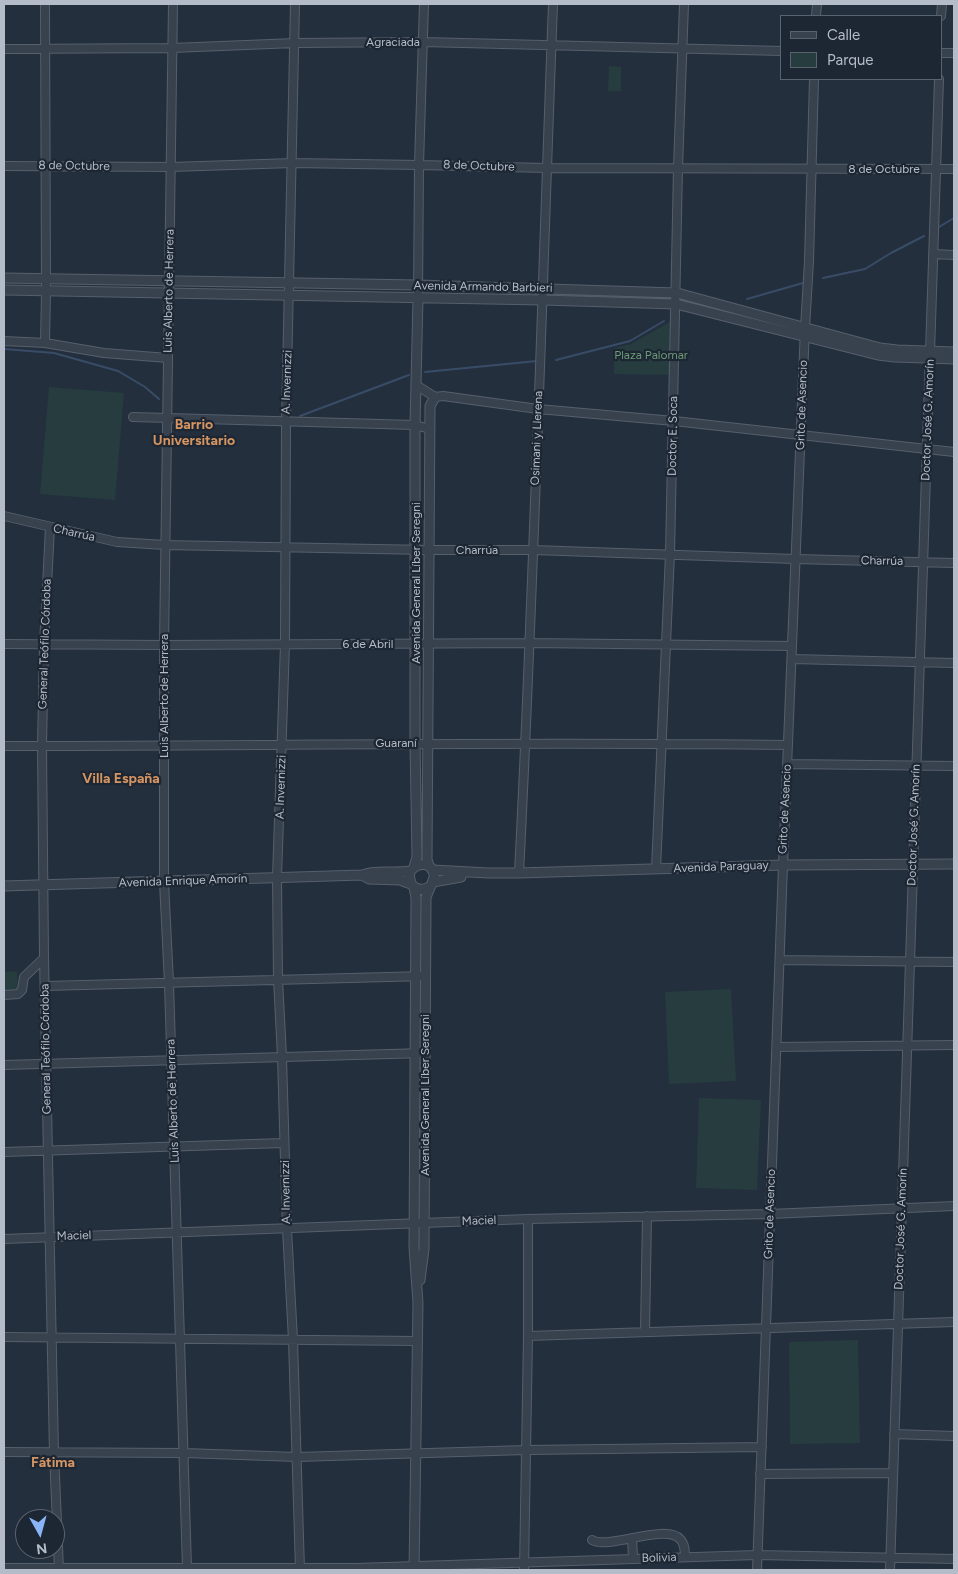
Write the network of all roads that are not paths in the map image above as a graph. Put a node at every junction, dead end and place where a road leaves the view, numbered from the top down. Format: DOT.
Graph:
graph roads {
  1 [pos="45,4"];
  2 [pos="173,4"];
  3 [pos="295,4"];
  4 [pos="424,4"];
  5 [pos="553,4"];
  6 [pos="684,4"];
  7 [pos="424,42"];
  8 [pos="295,43"];
  9 [pos="552,44"];
  10 [pos="45,48"];
  11 [pos="172,48"];
  12 [pos="682,48"];
  13 [pos="4,49"];
  14 [pos="780,50"];
  15 [pos="814,80"];
  16 [pos="939,80"];
  17 [pos="293,164"];
  18 [pos="419,164"];
  19 [pos="46,165"];
  20 [pos="4,166"];
  21 [pos="171,167"];
  22 [pos="546,168"];
  23 [pos="678,168"];
  24 [pos="812,169"];
  25 [pos="936,169"];
  26 [pos="954,169"];
  27 [pos="933,254"];
  28 [pos="954,255"];
  29 [pos="4,278"];
  30 [pos="46,279"];
  31 [pos="169,282"];
  32 [pos="289,283"];
  33 [pos="418,285"];
  34 [pos="543,288"];
  35 [pos="4,290"];
  36 [pos="46,291"];
  37 [pos="169,293"];
  38 [pos="676,293"];
  39 [pos="289,295"];
  40 [pos="418,298"];
  41 [pos="543,300"];
  42 [pos="676,304"];
  43 [pos="805,333"];
  44 [pos="4,341"];
  45 [pos="45,343"];
  46 [pos="954,352"];
  47 [pos="930,355"];
  48 [pos="168,358"];
  49 [pos="954,359"];
  50 [pos="416,385"];
  51 [pos="435,397"];
  52 [pos="538,409"];
  53 [pos="132,417"];
  54 [pos="167,418"];
  55 [pos="286,421"];
  56 [pos="674,421"];
  57 [pos="416,426"];
  58 [pos="430,429"];
  59 [pos="800,436"];
  60 [pos="927,450"];
  61 [pos="954,452"];
  62 [pos="4,516"];
  63 [pos="50,527"];
  64 [pos="165,545"];
  65 [pos="285,548"];
  66 [pos="416,550"];
  67 [pos="428,550"];
  68 [pos="533,550"];
  69 [pos="670,554"];
  70 [pos="795,559"];
  71 [pos="923,562"];
  72 [pos="954,563"];
  73 [pos="530,643"];
  74 [pos="4,644"];
  75 [pos="285,644"];
  76 [pos="415,644"];
  77 [pos="427,644"];
  78 [pos="44,645"];
  79 [pos="164,645"];
  80 [pos="666,645"];
  81 [pos="792,646"];
  82 [pos="792,659"];
  83 [pos="920,662"];
  84 [pos="954,663"];
  85 [pos="415,743"];
  86 [pos="427,743"];
  87 [pos="282,744"];
  88 [pos="526,744"];
  89 [pos="663,744"];
  90 [pos="165,745"];
  91 [pos="4,746"];
  92 [pos="42,746"];
  93 [pos="788,746"];
  94 [pos="788,764"];
  95 [pos="916,766"];
  96 [pos="954,766"];
  97 [pos="913,863"];
  98 [pos="954,864"];
  99 [pos="783,865"];
  100 [pos="431,868"];
  101 [pos="412,869"];
  102 [pos="656,869"];
  103 [pos="489,873"];
  104 [pos="519,873"];
  105 [pos="362,875"];
  106 [pos="277,877"];
  107 [pos="164,882"];
  108 [pos="43,884"];
  109 [pos="431,885"];
  110 [pos="4,886"];
  111 [pos="413,886"];
  112 [pos="44,958"];
  113 [pos="780,960"];
  114 [pos="910,962"];
  115 [pos="954,962"];
  116 [pos="416,976"];
  117 [pos="426,976"];
  118 [pos="278,979"];
  119 [pos="169,982"];
  120 [pos="45,986"];
  121 [pos="4,995"];
  122 [pos="907,1046"];
  123 [pos="954,1046"];
  124 [pos="777,1047"];
  125 [pos="414,1053"];
  126 [pos="425,1053"];
  127 [pos="282,1057"];
  128 [pos="172,1060"];
  129 [pos="46,1064"];
  130 [pos="4,1065"];
  131 [pos="284,1144"];
  132 [pos="174,1147"];
  133 [pos="48,1151"];
  134 [pos="4,1152"];
  135 [pos="954,1206"];
  136 [pos="902,1208"];
  137 [pos="770,1214"];
  138 [pos="647,1216"];
  139 [pos="528,1219"];
  140 [pos="424,1223"];
  141 [pos="414,1224"];
  142 [pos="286,1229"];
  143 [pos="177,1232"];
  144 [pos="50,1237"];
  145 [pos="4,1239"];
  146 [pos="418,1303"];
  147 [pos="954,1322"];
  148 [pos="898,1323"];
  149 [pos="766,1328"];
  150 [pos="644,1332"];
  151 [pos="528,1336"];
  152 [pos="4,1337"];
  153 [pos="52,1337"];
  154 [pos="180,1338"];
  155 [pos="293,1340"];
  156 [pos="417,1341"];
  157 [pos="894,1434"];
  158 [pos="954,1436"];
  159 [pos="762,1447"];
  160 [pos="526,1450"];
  161 [pos="4,1452"];
  162 [pos="54,1453"];
  163 [pos="184,1453"];
  164 [pos="416,1454"];
  165 [pos="297,1457"];
  166 [pos="892,1473"];
  167 [pos="760,1474"];
  168 [pos="632,1538"];
  169 [pos="592,1540"];
  170 [pos="758,1555"];
  171 [pos="685,1557"];
  172 [pos="890,1558"];
  173 [pos="633,1559"];
  174 [pos="954,1560"];
  175 [pos="524,1566"];
  176 [pos="4,1568"];
  177 [pos="187,1568"];
  178 [pos="414,1568"];
  179 [pos="171,1569"];
  180 [pos="59,1570"];
  181 [pos="300,1570"];
  182 [pos="757,1570"];
  183 [pos="890,1570"];
  1 -- 10 [label="street"];
  2 -- 11 [label="street, Luis Alberto de Herrera"];
  3 -- 8 [label="street, A. Invernizzi"];
  4 -- 7 [label="street"];
  5 -- 9 [label="street, Osimani y Llerena"];
  6 -- 12 [label="street, Doctor E. Soca"];
  7 -- 8 [label="street, Agraciada"];
  7 -- 9 [label="street, Agraciada"];
  7 -- 18 [label="street"];
  8 -- 11 [label="street, Agraciada"];
  8 -- 17 [label="street, A. Invernizzi"];
  9 -- 12 [label="street, Agraciada"];
  9 -- 22 [label="street, Osimani y Llerena"];
  10 -- 11 [label="street, Agraciada"];
  10 -- 13 [label="street, Agraciada"];
  10 -- 19 [label="street"];
  11 -- 21 [label="street, Luis Alberto de Herrera"];
  12 -- 14 [label="street, Agraciada"];
  12 -- 23 [label="street, Doctor E. Soca"];
  15 -- 24 [label="street, Grito de Asencio"];
  16 -- 25 [label="street, Doctor José G. Amorín"];
  17 -- 18 [label="street, 8 de Octubre"];
  17 -- 21 [label="street, 8 de Octubre"];
  17 -- 32 [label="street, A. Invernizzi"];
  18 -- 22 [label="street, 8 de Octubre"];
  18 -- 33 [label="street"];
  19 -- 20 [label="street, 8 de Octubre"];
  19 -- 21 [label="street, 8 de Octubre"];
  19 -- 30 [label="street"];
  21 -- 31 [label="street, Luis Alberto de Herrera"];
  22 -- 23 [label="street, 8 de Octubre"];
  22 -- 34 [label="street, Osimani y Llerena"];
  23 -- 24 [label="street, 8 de Octubre"];
  23 -- 38 [label="street, Doctor E. Soca"];
  24 -- 25 [label="street, 8 de Octubre"];
  24 -- 43 [label="street, Grito de Asencio"];
  25 -- 26 [label="street, 8 de Octubre"];
  25 -- 27 [label="street, Doctor José G. Amorín"];
  27 -- 28 [label="street"];
  27 -- 47 [label="street, Doctor José G. Amorín"];
  29 -- 30 [label="street, Avenida Armando Barbieri"];
  30 -- 31 [label="street, Avenida Armando Barbieri"];
  30 -- 36 [label="street"];
  31 -- 32 [label="street, Avenida Armando Barbieri"];
  31 -- 37 [label="street, Luis Alberto de Herrera"];
  32 -- 33 [label="street, Avenida Armando Barbieri"];
  32 -- 39 [label="street, A. Invernizzi"];
  33 -- 34 [label="street, Avenida Armando Barbieri"];
  33 -- 40 [label="street"];
  34 -- 38 [label="street, Avenida Armando Barbieri"];
  34 -- 41 [label="street, Osimani y Llerena"];
  35 -- 36 [label="street, Avenida Armando Barbieri"];
  36 -- 37 [label="street, Avenida Armando Barbieri"];
  36 -- 45 [label="street"];
  37 -- 39 [label="street, Avenida Armando Barbieri"];
  37 -- 48 [label="street, Luis Alberto de Herrera"];
  38 -- 42 [label="street, Doctor E. Soca"];
  38 -- 43 [label="street, Avenida Armando Barbieri"];
  39 -- 40 [label="street, Avenida Armando Barbieri"];
  39 -- 55 [label="street, A. Invernizzi"];
  40 -- 41 [label="street, Avenida Armando Barbieri"];
  40 -- 50 [label="street, Avenida General Líber Seregni"];
  41 -- 42 [label="street, Avenida Armando Barbieri"];
  41 -- 52 [label="street, Osimani y Llerena"];
  42 -- 43 [label="street, Avenida Armando Barbieri"];
  42 -- 56 [label="street, Doctor E. Soca"];
  43 -- 47 [label="street, Avenida Armando Barbieri"];
  43 -- 59 [label="street, Grito de Asencio"];
  44 -- 45 [label="street"];
  45 -- 48 [label="street"];
  46 -- 47 [label="street, Avenida Armando Barbieri"];
  47 -- 49 [label="street, Avenida Armando Barbieri"];
  47 -- 60 [label="street, Doctor José G. Amorín"];
  48 -- 54 [label="street, Luis Alberto de Herrera"];
  50 -- 51 [label="street"];
  50 -- 57 [label="street, Avenida General Líber Seregni"];
  51 -- 52 [label="street"];
  51 -- 58 [label="street, Avenida General Líber Seregni"];
  52 -- 56 [label="street"];
  52 -- 68 [label="street, Osimani y Llerena"];
  53 -- 54 [label="street"];
  54 -- 55 [label="street"];
  54 -- 64 [label="street, Luis Alberto de Herrera"];
  55 -- 57 [label="street"];
  55 -- 65 [label="street, A. Invernizzi"];
  56 -- 59 [label="street"];
  56 -- 69 [label="street, Doctor E. Soca"];
  57 -- 58 [label="street"];
  57 -- 66 [label="street, Avenida General Líber Seregni"];
  58 -- 67 [label="street, Avenida General Líber Seregni"];
  59 -- 60 [label="street"];
  59 -- 70 [label="street, Grito de Asencio"];
  60 -- 61 [label="street"];
  60 -- 71 [label="street, Doctor José G. Amorín"];
  62 -- 63 [label="street, Charrúa"];
  63 -- 64 [label="street, Charrúa"];
  63 -- 78 [label="street, General Teófilo Córdoba"];
  64 -- 65 [label="street, Charrúa"];
  64 -- 79 [label="street, Luis Alberto de Herrera"];
  65 -- 66 [label="street, Charrúa"];
  65 -- 75 [label="street, A. Invernizzi"];
  66 -- 67 [label="street, Charrúa"];
  66 -- 76 [label="street, Avenida General Líber Seregni"];
  67 -- 68 [label="street, Charrúa"];
  67 -- 77 [label="street, Avenida General Líber Seregni"];
  68 -- 69 [label="street, Charrúa"];
  68 -- 73 [label="street, Osimani y Llerena"];
  69 -- 70 [label="street, Charrúa"];
  69 -- 80 [label="street, Doctor E. Soca"];
  70 -- 71 [label="street, Charrúa"];
  70 -- 81 [label="street, Grito de Asencio"];
  71 -- 72 [label="street, Charrúa"];
  71 -- 83 [label="street, Doctor José G. Amorín"];
  73 -- 77 [label="street, 6 de Abril"];
  73 -- 80 [label="street, 6 de Abril"];
  73 -- 88 [label="street, Osimani y Llerena"];
  74 -- 78 [label="street, 6 de Abril"];
  75 -- 76 [label="street, 6 de Abril"];
  75 -- 79 [label="street, 6 de Abril"];
  75 -- 87 [label="street, A. Invernizzi"];
  76 -- 77 [label="street, 6 de Abril"];
  76 -- 85 [label="street, Avenida General Líber Seregni"];
  77 -- 86 [label="street, Avenida General Líber Seregni"];
  78 -- 79 [label="street, 6 de Abril"];
  78 -- 92 [label="street, General Teófilo Córdoba"];
  79 -- 90 [label="street, Luis Alberto de Herrera"];
  80 -- 81 [label="street, 6 de Abril"];
  80 -- 89 [label="street, Doctor E. Soca"];
  81 -- 82 [label="street, Grito de Asencio"];
  82 -- 83 [label="street"];
  82 -- 93 [label="street, Grito de Asencio"];
  83 -- 84 [label="street"];
  83 -- 95 [label="street, Doctor José G. Amorín"];
  85 -- 86 [label="street, Guaraní"];
  85 -- 87 [label="street, Guaraní"];
  85 -- 101 [label="street, Avenida General Líber Seregni"];
  86 -- 88 [label="street, Guaraní"];
  86 -- 100 [label="street, Avenida General Líber Seregni"];
  87 -- 90 [label="street, Guaraní"];
  87 -- 106 [label="street, A. Invernizzi"];
  88 -- 89 [label="street, Guaraní"];
  88 -- 104 [label="street, Osimani y Llerena"];
  89 -- 93 [label="street, Guaraní"];
  89 -- 102 [label="street, Doctor E. Soca"];
  90 -- 92 [label="street, Guaraní"];
  90 -- 107 [label="street, Luis Alberto de Herrera"];
  91 -- 92 [label="street, Guaraní"];
  92 -- 108 [label="street, General Teófilo Córdoba"];
  93 -- 94 [label="street, Grito de Asencio"];
  94 -- 95 [label="street"];
  94 -- 99 [label="street, Grito de Asencio"];
  95 -- 96 [label="street"];
  95 -- 97 [label="street, Doctor José G. Amorín"];
  97 -- 98 [label="street, Avenida Paraguay"];
  97 -- 99 [label="street, Avenida Paraguay"];
  97 -- 114 [label="street, Doctor José G. Amorín"];
  99 -- 102 [label="street, Avenida Paraguay"];
  99 -- 113 [label="street, Grito de Asencio"];
  100 -- 101 [label="street"];
  100 -- 103 [label="street, Avenida Paraguay"];
  100 -- 109 [label="street"];
  101 -- 105 [label="street, Avenida Enrique Amorín"];
  101 -- 111 [label="street"];
  102 -- 104 [label="street, Avenida Paraguay"];
  103 -- 104 [label="street, Avenida Paraguay"];
  103 -- 109 [label="street, Avenida Paraguay"];
  105 -- 106 [label="street, Avenida Enrique Amorín"];
  105 -- 111 [label="street, Avenida Enrique Amorín"];
  106 -- 107 [label="street, Avenida Enrique Amorín"];
  106 -- 118 [label="street, A. Invernizzi"];
  107 -- 108 [label="street, Avenida Enrique Amorín"];
  107 -- 119 [label="street, Luis Alberto de Herrera"];
  108 -- 110 [label="street, Avenida Enrique Amorín"];
  108 -- 112 [label="street, General Teófilo Córdoba"];
  109 -- 111 [label="street"];
  109 -- 117 [label="street, Avenida General Líber Seregni"];
  111 -- 116 [label="street, Avenida General Líber Seregni"];
  112 -- 120 [label="street, General Teófilo Córdoba"];
  112 -- 121 [label="street"];
  113 -- 114 [label="street"];
  113 -- 124 [label="street, Grito de Asencio"];
  114 -- 115 [label="street"];
  114 -- 122 [label="street, Doctor José G. Amorín"];
  116 -- 117 [label="street"];
  116 -- 118 [label="street"];
  116 -- 125 [label="street, Avenida General Líber Seregni"];
  117 -- 126 [label="street, Avenida General Líber Seregni"];
  118 -- 119 [label="street"];
  118 -- 127 [label="street, A. Invernizzi"];
  119 -- 120 [label="street"];
  119 -- 128 [label="street, Luis Alberto de Herrera"];
  120 -- 129 [label="street, General Teófilo Córdoba"];
  122 -- 123 [label="street"];
  122 -- 124 [label="street"];
  122 -- 136 [label="street, Doctor José G. Amorín"];
  124 -- 137 [label="street, Grito de Asencio"];
  125 -- 126 [label="street"];
  125 -- 127 [label="street"];
  125 -- 141 [label="street, Avenida General Líber Seregni"];
  126 -- 140 [label="street, Avenida General Líber Seregni"];
  127 -- 128 [label="street"];
  127 -- 131 [label="street, A. Invernizzi"];
  128 -- 129 [label="street"];
  128 -- 132 [label="street, Luis Alberto de Herrera"];
  129 -- 130 [label="street"];
  129 -- 133 [label="street, General Teófilo Córdoba"];
  131 -- 132 [label="street"];
  131 -- 142 [label="street, A. Invernizzi"];
  132 -- 133 [label="street"];
  132 -- 143 [label="street, Luis Alberto de Herrera"];
  133 -- 134 [label="street"];
  133 -- 144 [label="street, General Teófilo Córdoba"];
  135 -- 136 [label="street, Maciel"];
  136 -- 137 [label="street, Maciel"];
  136 -- 148 [label="street, Doctor José G. Amorín"];
  137 -- 138 [label="street, Maciel"];
  137 -- 149 [label="street, Grito de Asencio"];
  138 -- 139 [label="street, Maciel"];
  138 -- 150 [label="street"];
  139 -- 140 [label="street, Maciel"];
  139 -- 151 [label="street"];
  140 -- 141 [label="street, Maciel"];
  140 -- 146 [label="street, Avenida General Líber Seregni"];
  141 -- 142 [label="street, Maciel"];
  141 -- 146 [label="street, Avenida General Líber Seregni"];
  142 -- 143 [label="street, Maciel"];
  142 -- 155 [label="street, A. Invernizzi"];
  143 -- 144 [label="street, Maciel"];
  143 -- 154 [label="street, Luis Alberto de Herrera"];
  144 -- 145 [label="street, Maciel"];
  144 -- 153 [label="street, General Teófilo Córdoba"];
  146 -- 156 [label="street, Avenida General Líber Seregni"];
  147 -- 148 [label="street"];
  148 -- 149 [label="street"];
  148 -- 157 [label="street, Doctor José G. Amorín"];
  149 -- 150 [label="street"];
  149 -- 159 [label="street, Grito de Asencio"];
  150 -- 151 [label="street"];
  151 -- 160 [label="street"];
  152 -- 153 [label="street"];
  153 -- 154 [label="street"];
  153 -- 162 [label="street, General Teófilo Córdoba"];
  154 -- 155 [label="street"];
  154 -- 163 [label="street, Luis Alberto de Herrera"];
  155 -- 156 [label="street"];
  155 -- 165 [label="street, A. Invernizzi"];
  156 -- 164 [label="street, Avenida General Líber Seregni"];
  157 -- 158 [label="street"];
  157 -- 166 [label="street, Doctor José G. Amorín"];
  159 -- 160 [label="street"];
  159 -- 167 [label="street, Grito de Asencio"];
  160 -- 164 [label="street"];
  160 -- 175 [label="street"];
  161 -- 162 [label="street"];
  162 -- 163 [label="street"];
  162 -- 180 [label="street, General Teófilo Córdoba"];
  163 -- 165 [label="street"];
  163 -- 177 [label="street, Luis Alberto de Herrera"];
  164 -- 165 [label="street"];
  164 -- 178 [label="street, Avenida General Líber Seregni"];
  165 -- 181 [label="street, A. Invernizzi"];
  166 -- 167 [label="street"];
  166 -- 172 [label="street, Doctor José G. Amorín"];
  167 -- 170 [label="street, Grito de Asencio"];
  168 -- 169 [label="street"];
  168 -- 171 [label="street"];
  168 -- 173 [label="street"];
  170 -- 171 [label="street, Bolivia"];
  170 -- 172 [label="street, Bolivia"];
  170 -- 182 [label="street, Grito de Asencio"];
  171 -- 173 [label="street, Bolivia"];
  172 -- 174 [label="street, Bolivia"];
  172 -- 183 [label="street, Doctor José G. Amorín"];
  173 -- 175 [label="street, Bolivia"];
  175 -- 178 [label="street, Bolivia"];
  176 -- 180 [label="street, Bolivia"];
  177 -- 179 [label="street, Bolivia"];
  177 -- 181 [label="street, Bolivia"];
  178 -- 181 [label="street, Bolivia"];
  179 -- 180 [label="street, Bolivia"];
}
